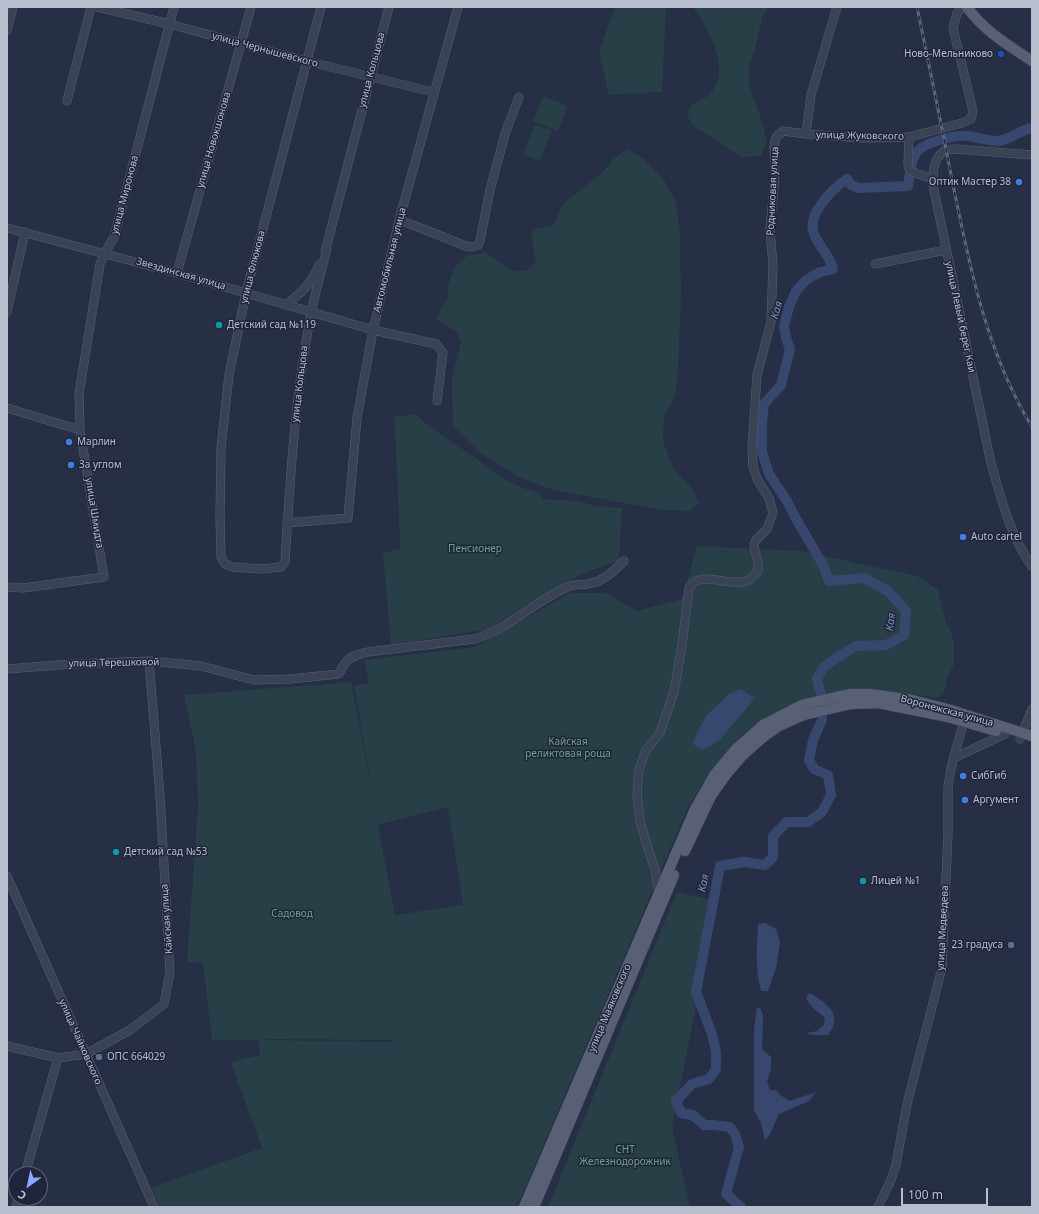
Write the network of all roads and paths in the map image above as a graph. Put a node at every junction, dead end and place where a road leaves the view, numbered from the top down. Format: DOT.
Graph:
graph roads {
  1 [pos="13,7"];
  2 [pos="91,7"];
  3 [pos="98,7"];
  4 [pos="174,7"];
  5 [pos="251,7"];
  6 [pos="321,7"];
  7 [pos="389,7"];
  8 [pos="458,7"];
  9 [pos="837,7"];
  10 [pos="967,7"];
  11 [pos="169,24"];
  12 [pos="7,30"];
  13 [pos="241,44"];
  14 [pos="1032,60"];
  15 [pos="306,61"];
  16 [pos="370,77"];
  17 [pos="433,92"];
  18 [pos="519,97"];
  19 [pos="67,100"];
  20 [pos="806,134"];
  21 [pos="909,137"];
  22 [pos="1032,155"];
  23 [pos="932,179"];
  24 [pos="400,220"];
  25 [pos="7,228"];
  26 [pos="25,232"];
  27 [pos="327,248"];
  28 [pos="946,250"];
  29 [pos="105,253"];
  30 [pos="875,264"];
  31 [pos="177,273"];
  32 [pos="246,293"];
  33 [pos="285,305"];
  34 [pos="7,312"];
  35 [pos="311,312"];
  36 [pos="373,330"];
  37 [pos="437,401"];
  38 [pos="7,408"];
  39 [pos="80,430"];
  40 [pos="288,522"];
  41 [pos="222,557"];
  42 [pos="624,561"];
  43 [pos="1032,566"];
  44 [pos="7,587"];
  45 [pos="149,661"];
  46 [pos="7,669"];
  47 [pos="1032,709"];
  48 [pos="803,710"];
  49 [pos="965,718"];
  50 [pos="1005,734"];
  51 [pos="1021,735"];
  52 [pos="1032,736"];
  53 [pos="1032,743"];
  54 [pos="954,758"];
  55 [pos="7,876"];
  56 [pos="659,893"];
  57 [pos="7,1046"];
  58 [pos="86,1054"];
  59 [pos="58,1058"];
  60 [pos="27,1166"];
  61 [pos="154,1207"];
  62 [pos="524,1207"];
  63 [pos="534,1207"];
  64 [pos="878,1207"];
  1 -- 12 [label="street"];
  2 -- 19 [label="street"];
  3 -- 11 [label="street, улица Чернышевского"];
  4 -- 11 [label="street, улица Миронова"];
  5 -- 13 [label="street, улица Новокшонова"];
  6 -- 15 [label="street, улица Флюкова"];
  7 -- 16 [label="street, улица Кольцова"];
  8 -- 17 [label="street, Автомобильная улица"];
  9 -- 20 [label="street, улица Жуковского"];
  10 -- 14 [label="main road"];
  10 -- 21 [label="street, улица Жуковского"];
  11 -- 13 [label="street, улица Чернышевского"];
  11 -- 29 [label="street, улица Миронова"];
  13 -- 15 [label="street, улица Чернышевского"];
  13 -- 31 [label="street, улица Новокшонова"];
  15 -- 16 [label="street, улица Чернышевского"];
  15 -- 32 [label="street, улица Флюкова"];
  16 -- 17 [label="street, улица Чернышевского"];
  16 -- 27 [label="street, улица Кольцова"];
  17 -- 24 [label="street, Автомобильная улица"];
  18 -- 24 [label="street"];
  20 -- 21 [label="street, улица Жуковского"];
  20 -- 56 [label="street, Родниковая улица"];
  21 -- 23 [label="street"];
  22 -- 23 [label="street, улица Левый берег Каи"];
  23 -- 28 [label="street, улица Левый берег Каи"];
  24 -- 36 [label="street, Автомобильная улица"];
  25 -- 26 [label="street, Звездинская улица"];
  26 -- 29 [label="street, Звездинская улица"];
  26 -- 34 [label="street"];
  27 -- 33 [label="street, улица Кольцова"];
  27 -- 35 [label="street, улица Кольцова"];
  28 -- 30 [label="street"];
  28 -- 43 [label="street, улица Левый берег Каи"];
  29 -- 31 [label="street, Звездинская улица"];
  29 -- 39 [label="street, улица Миронова"];
  31 -- 32 [label="street, Звездинская улица"];
  32 -- 33 [label="street, Звездинская улица"];
  32 -- 41 [label="street, улица Флюкова"];
  33 -- 35 [label="street, Звездинская улица"];
  35 -- 36 [label="street, Звездинская улица"];
  35 -- 40 [label="street, улица Кольцова"];
  36 -- 37 [label="street, Звездинская улица"];
  36 -- 40 [label="street, Автомобильная улица"];
  38 -- 39 [label="street"];
  39 -- 44 [label="street, улица Шмидта"];
  40 -- 41 [label="street, улица Кольцова"];
  42 -- 45 [label="street, улица Терешковой"];
  45 -- 46 [label="street, улица Терешковой"];
  45 -- 58 [label="street, Кайская улица"];
  47 -- 51 [label="street"];
  48 -- 49 [label="main road, Воронежская улица"];
  48 -- 49 [label="main road, Воронежская улица"];
  48 -- 56 [label="main road, улица Маяковского"];
  48 -- 63 [label="main road, улица Маяковского"];
  49 -- 50 [label="main road, Воронежская улица"];
  49 -- 51 [label="main road, Воронежская улица"];
  49 -- 54 [label="street, улица Медведева"];
  50 -- 51 [label="main road, Воронежская улица"];
  50 -- 54 [label="street"];
  51 -- 52 [label="main road, Воронежская улица"];
  51 -- 53 [label="main road, Воронежская улица"];
  54 -- 64 [label="street, улица Медведева"];
  55 -- 58 [label="street, улица Чайковского"];
  56 -- 62 [label="main road, улица Маяковского"];
  57 -- 59 [label="street, Кайская улица"];
  58 -- 59 [label="street, Кайская улица"];
  58 -- 61 [label="street, улица Чайковского"];
  59 -- 60 [label="street"];
}
